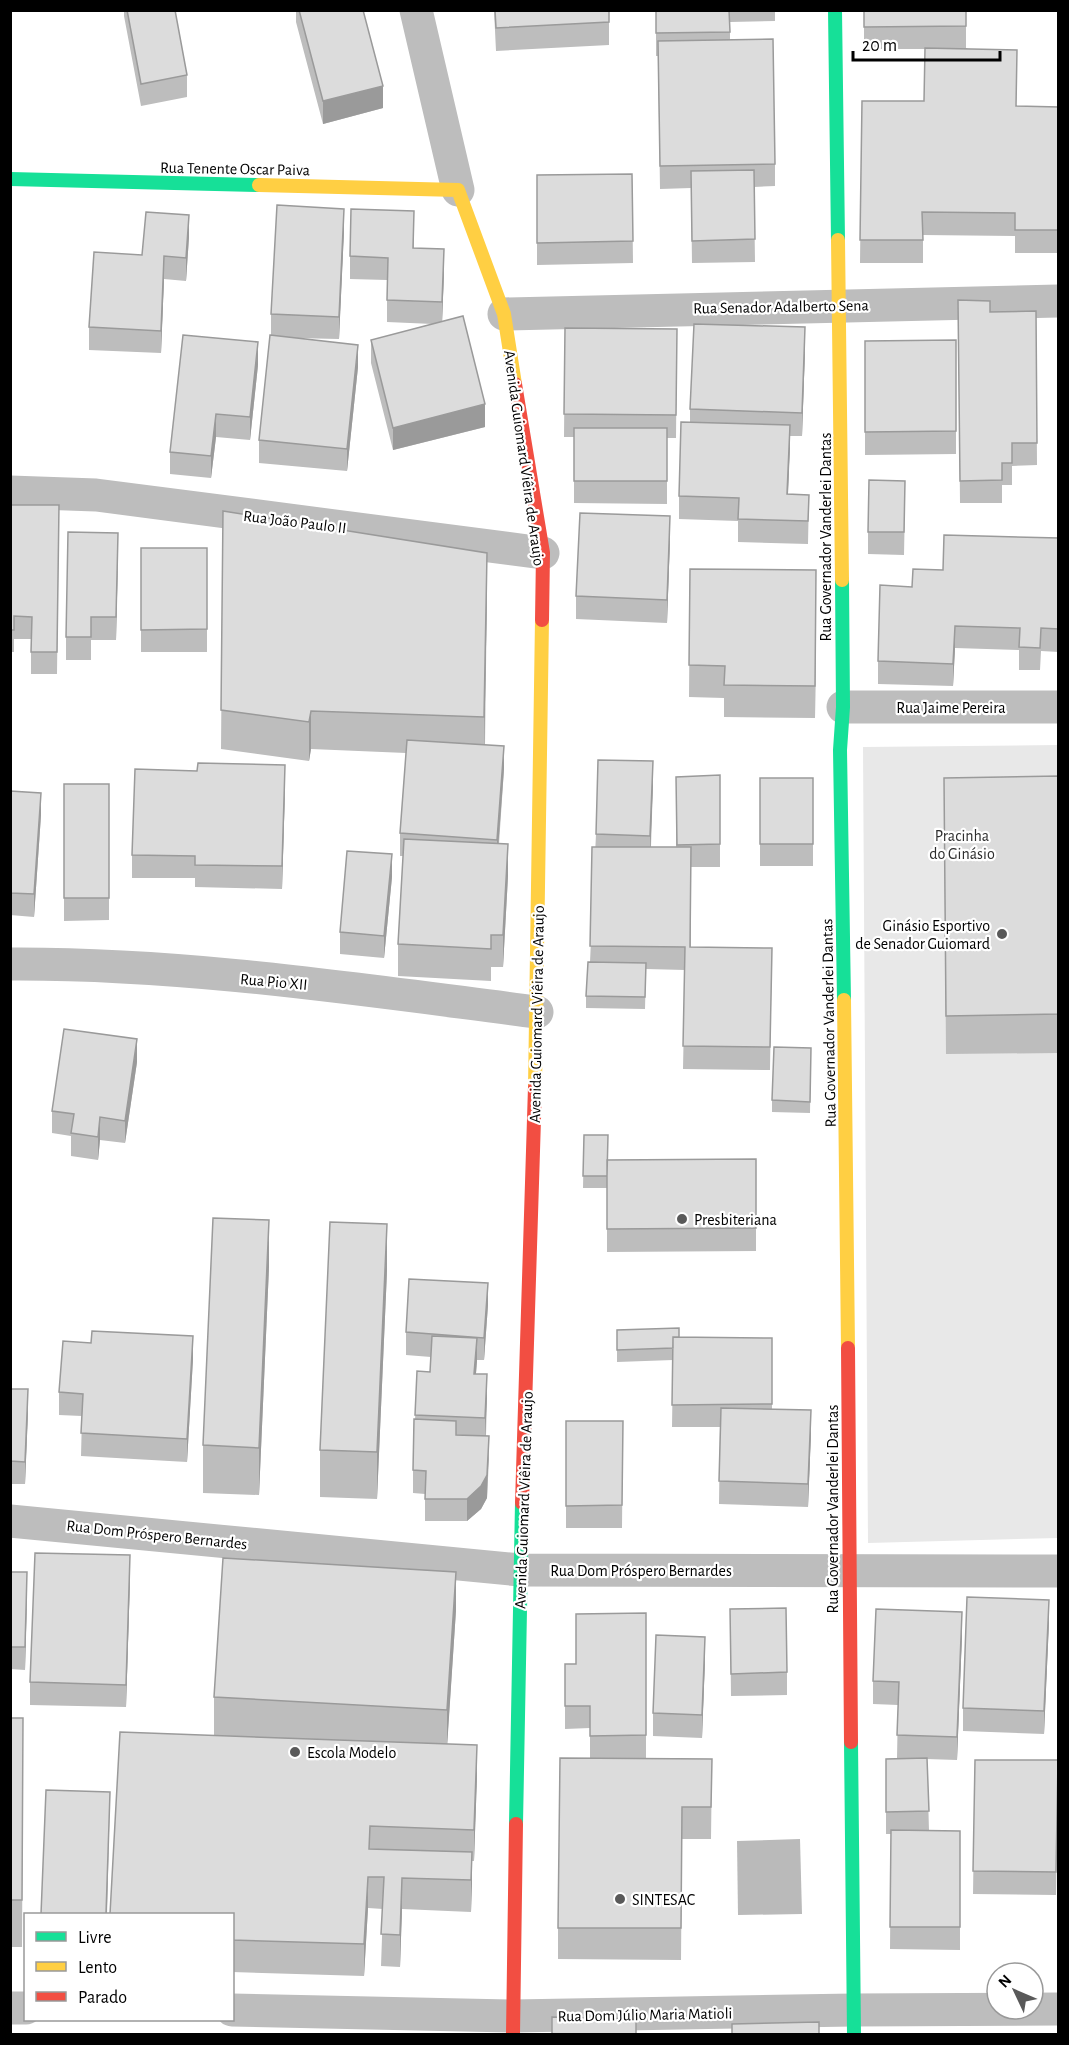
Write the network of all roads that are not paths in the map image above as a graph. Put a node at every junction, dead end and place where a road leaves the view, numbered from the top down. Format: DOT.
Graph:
graph roads {
  1 [pos="416,10"];
  2 [pos="835,10"];
  3 [pos="10,179"];
  4 [pos="458,190"];
  5 [pos="1059,301"];
  6 [pos="840,305"];
  7 [pos="504,314"];
  8 [pos="10,492"];
  9 [pos="543,553"];
  10 [pos="843,707"];
  11 [pos="1059,707"];
  12 [pos="10,964"];
  13 [pos="537,1012"];
  14 [pos="10,1521"];
  15 [pos="520,1570"];
  16 [pos="848,1571"];
  17 [pos="1059,1571"];
  18 [pos="1059,2009"];
  19 [pos="234,2010"];
  20 [pos="853,2022"];
  21 [pos="514,2025"];
  1 -- 4 [label="street, Avenida Guiomard Viêira de Araujo"];
  2 -- 6 [label="street, Rua Governador Vanderlei Dantas"];
  3 -- 4 [label="street, Rua Tenente Oscar Paiva"];
  4 -- 7 [label="street, Avenida Guiomard Viêira de Araujo"];
  5 -- 6 [label="street, Rua Senador Adalberto Sena"];
  6 -- 7 [label="street, Rua Senador Adalberto Sena"];
  6 -- 10 [label="street, Rua Governador Vanderlei Dantas"];
  7 -- 9 [label="street, Avenida Guiomard Viêira de Araujo"];
  8 -- 9 [label="street, Rua João Paulo II"];
  9 -- 13 [label="street, Avenida Guiomard Viêira de Araujo"];
  10 -- 11 [label="street, Rua Jaime Pereira"];
  10 -- 16 [label="street, Rua Governador Vanderlei Dantas"];
  12 -- 13 [label="street, Rua Pio XII"];
  13 -- 15 [label="street, Avenida Guiomard Viêira de Araujo"];
  14 -- 15 [label="street, Rua Dom Próspero Bernardes"];
  15 -- 16 [label="street, Rua Dom Próspero Bernardes"];
  15 -- 21 [label="street, Avenida Guiomard Viêira de Araujo"];
  16 -- 17 [label="street, Rua Dom Próspero Bernardes"];
  16 -- 20 [label="street, Rua Governador Vanderlei Dantas"];
  18 -- 20 [label="street, Rua Dom Júlio Maria Matioli"];
  19 -- 21 [label="street, Rua Dom Júlio Maria Matioli"];
  20 -- 21 [label="street, Rua Dom Júlio Maria Matioli"];
}
